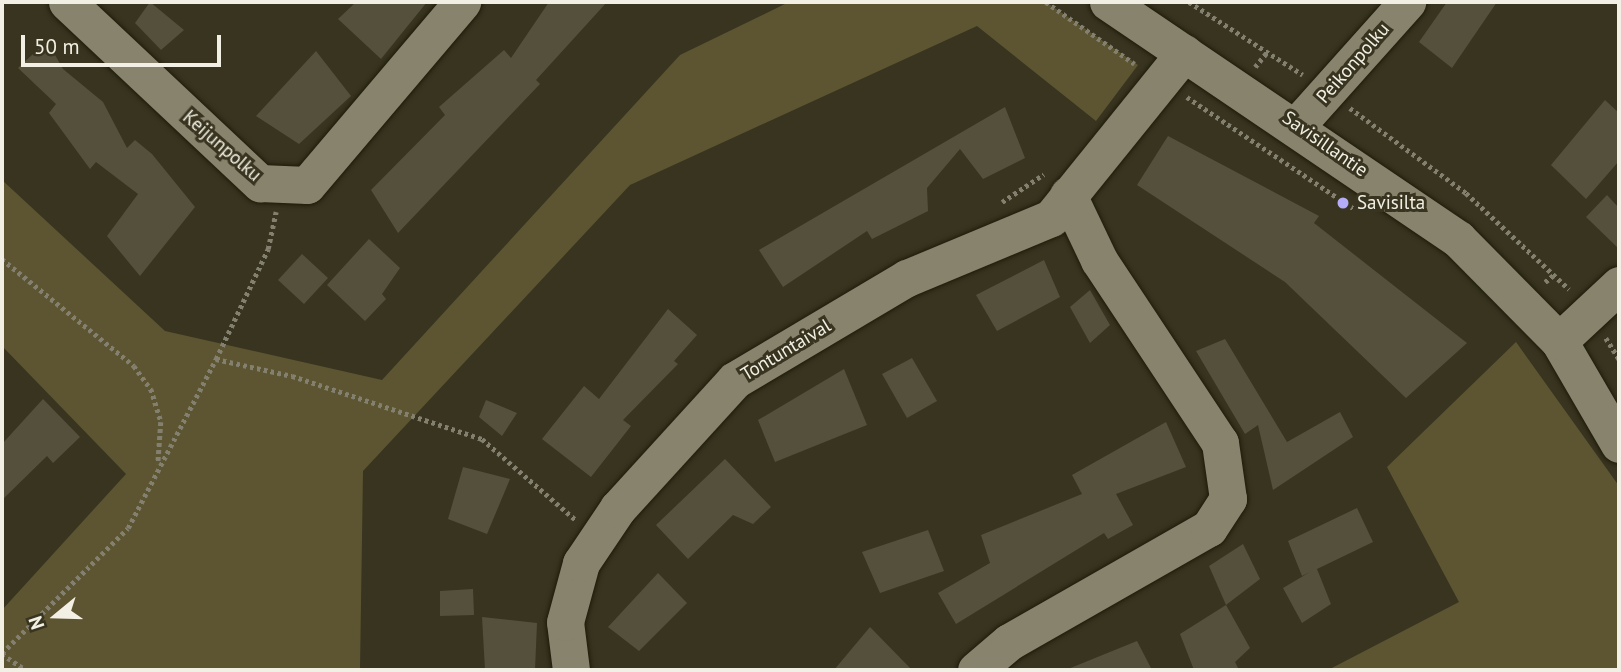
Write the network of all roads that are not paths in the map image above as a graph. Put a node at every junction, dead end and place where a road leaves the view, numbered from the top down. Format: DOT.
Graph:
graph roads {
  1 [pos="67,2"];
  2 [pos="462,2"];
  3 [pos="1108,2"];
  4 [pos="1407,2"];
  5 [pos="1174,67"];
  6 [pos="1298,124"];
  7 [pos="1068,195"];
  8 [pos="1619,285"];
  9 [pos="1559,341"];
  10 [pos="1619,444"];
  11 [pos="571,670"];
  12 [pos="976,670"];
  1 -- 2 [label="street, Keijunpolku"];
  3 -- 5 [label="street, Savisillantie"];
  4 -- 6 [label="street, Peikonpolku"];
  5 -- 6 [label="street, Savisillantie"];
  5 -- 7 [label="street, Tontuntaival"];
  6 -- 9 [label="street, Savisillantie"];
  7 -- 11 [label="street, Tontuntaival"];
  7 -- 12 [label="street"];
  8 -- 9 [label="street"];
  9 -- 10 [label="street, Savisillantie"];
}
